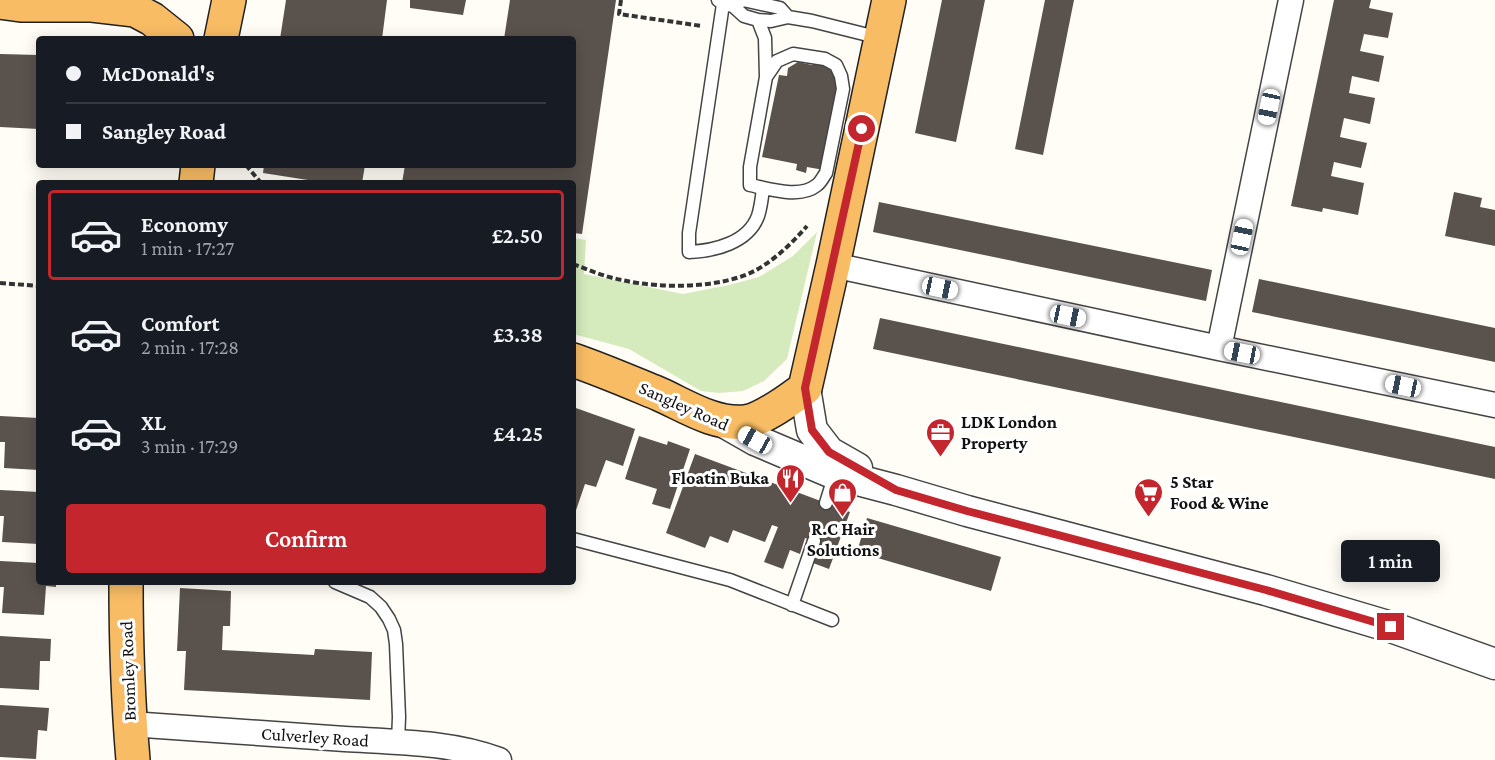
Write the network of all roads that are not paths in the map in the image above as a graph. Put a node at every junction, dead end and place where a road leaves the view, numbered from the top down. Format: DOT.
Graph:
graph roads {
  1 [pos="229,0"];
  2 [pos="889,0"];
  3 [pos="1291,0"];
  4 [pos="0,3"];
  5 [pos="725,3"];
  6 [pos="140,5"];
  7 [pos="788,17"];
  8 [pos="758,20"];
  9 [pos="173,36"];
  10 [pos="222,36"];
  11 [pos="881,39"];
  12 [pos="766,77"];
  13 [pos="763,188"];
  14 [pos="833,265"];
  15 [pos="1219,348"];
  16 [pos="576,361"];
  17 [pos="805,388"];
  18 [pos="1495,405"];
  19 [pos="720,420"];
  20 [pos="835,474"];
  21 [pos="896,490"];
  22 [pos="826,503"];
  23 [pos="576,540"];
  24 [pos="814,541"];
  25 [pos="126,585"];
  26 [pos="342,585"];
  27 [pos="792,604"];
  28 [pos="832,620"];
  29 [pos="1495,664"];
  30 [pos="130,724"];
  31 [pos="398,742"];
  32 [pos="454,754"];
  33 [pos="489,758"];
  34 [pos="133,760"];
  1 -- 10 [label="highway"];
  2 -- 11 [label="highway"];
  3 -- 15 [label="street"];
  4 -- 6 [label="highway"];
  5 -- 7 [label="lane"];
  5 -- 8 [label="lane"];
  5 -- 13 [label="lane"];
  6 -- 9 [label="highway"];
  7 -- 8 [label="lane"];
  7 -- 11 [label="lane"];
  8 -- 12 [label="lane"];
  11 -- 14 [label="highway"];
  12 -- 13 [label="lane"];
  12 -- 13 [label="lane"];
  14 -- 15 [label="street"];
  14 -- 17 [label="highway"];
  15 -- 18 [label="street"];
  16 -- 19 [label="highway, Sangley Road"];
  17 -- 19 [label="highway"];
  17 -- 21 [label="street, Sangley Road"];
  19 -- 20 [label="street, Sangley Road"];
  20 -- 21 [label="street, Sangley Road"];
  20 -- 22 [label="lane"];
  21 -- 29 [label="street, Sangley Road"];
  23 -- 27 [label="lane"];
  24 -- 27 [label="lane"];
  25 -- 30 [label="highway, Bromley Road"];
  26 -- 31 [label="lane"];
  27 -- 28 [label="lane"];
  30 -- 31 [label="street, Culverley Road"];
  30 -- 34 [label="highway, Bromley Road"];
  31 -- 32 [label="street, Culverley Road"];
  32 -- 33 [label="street, Culverley Road"];
}
